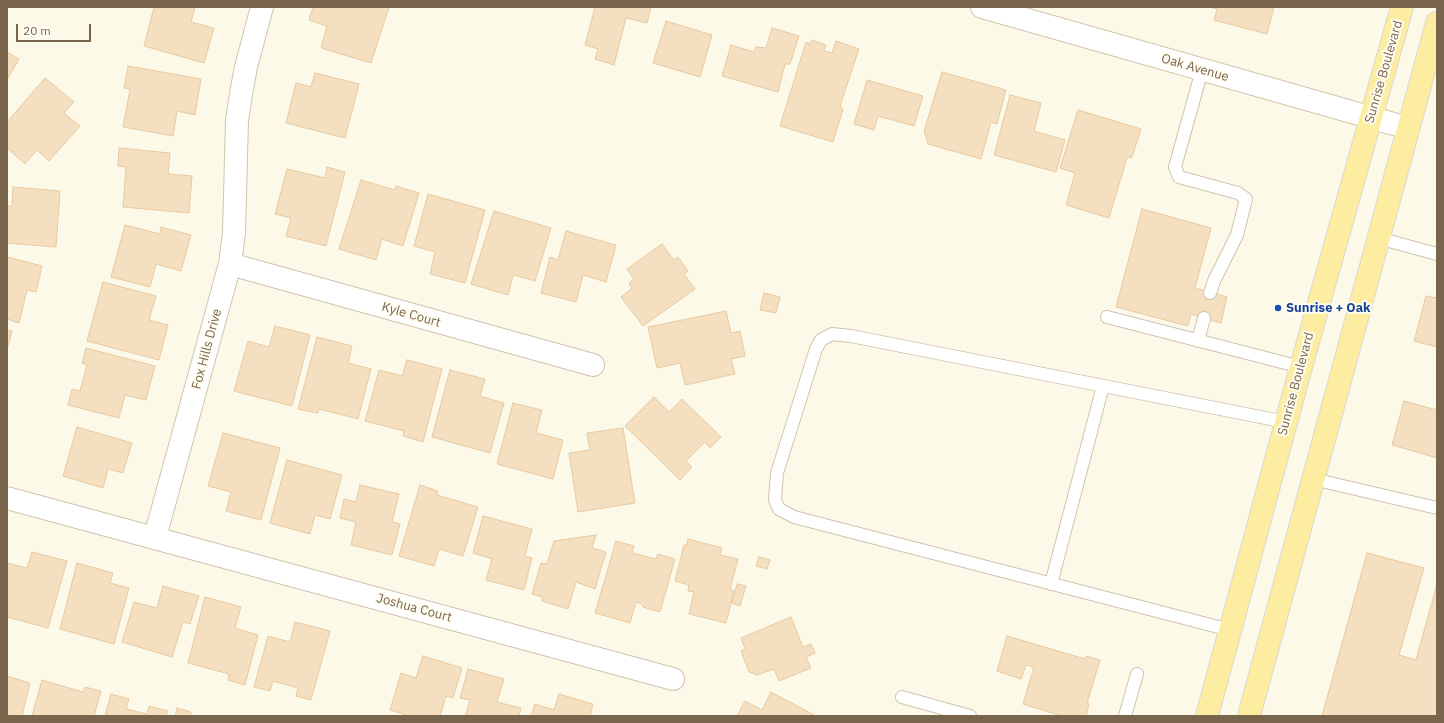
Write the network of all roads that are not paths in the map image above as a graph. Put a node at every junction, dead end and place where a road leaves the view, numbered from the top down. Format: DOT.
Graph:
graph roads {
  1 [pos="262,7"];
  2 [pos="982,7"];
  3 [pos="1402,7"];
  4 [pos="1437,23"];
  5 [pos="1202,70"];
  6 [pos="1372,118"];
  7 [pos="1408,128"];
  8 [pos="1378,238"];
  9 [pos="1437,254"];
  10 [pos="230,264"];
  11 [pos="1210,293"];
  12 [pos="1107,318"];
  13 [pos="1204,318"];
  14 [pos="1198,340"];
  15 [pos="593,365"];
  16 [pos="1301,367"];
  17 [pos="1103,386"];
  18 [pos="1286,422"];
  19 [pos="1313,479"];
  20 [pos="7,498"];
  21 [pos="1437,508"];
  22 [pos="155,537"];
  23 [pos="1051,584"];
  24 [pos="1230,630"];
  25 [pos="1137,674"];
  26 [pos="673,679"];
  27 [pos="902,697"];
  28 [pos="970,716"];
  29 [pos="1126,716"];
  30 [pos="1207,716"];
  31 [pos="1249,716"];
  1 -- 10 [label="street, Fox Hills Drive"];
  2 -- 5 [label="street, Oak Avenue"];
  3 -- 6 [label="main road, Sunrise Boulevard"];
  4 -- 7 [label="main road"];
  5 -- 6 [label="street, Oak Avenue"];
  5 -- 11 [label="lane"];
  6 -- 7 [label="street, Oak Avenue"];
  6 -- 16 [label="main road, Sunrise Boulevard"];
  7 -- 8 [label="main road"];
  8 -- 9 [label="lane"];
  8 -- 19 [label="main road"];
  10 -- 15 [label="street, Kyle Court"];
  10 -- 22 [label="street, Fox Hills Drive"];
  12 -- 14 [label="lane"];
  13 -- 14 [label="lane"];
  14 -- 16 [label="lane"];
  16 -- 18 [label="main road, Sunrise Boulevard"];
  17 -- 18 [label="lane"];
  17 -- 23 [label="lane"];
  17 -- 23 [label="lane"];
  18 -- 24 [label="main road, Sunrise Boulevard"];
  19 -- 21 [label="lane"];
  19 -- 31 [label="main road"];
  20 -- 22 [label="street"];
  22 -- 26 [label="street, Joshua Court"];
  23 -- 24 [label="lane"];
  24 -- 30 [label="main road, Sunrise Boulevard"];
  25 -- 29 [label="lane"];
  27 -- 28 [label="lane"];
}
